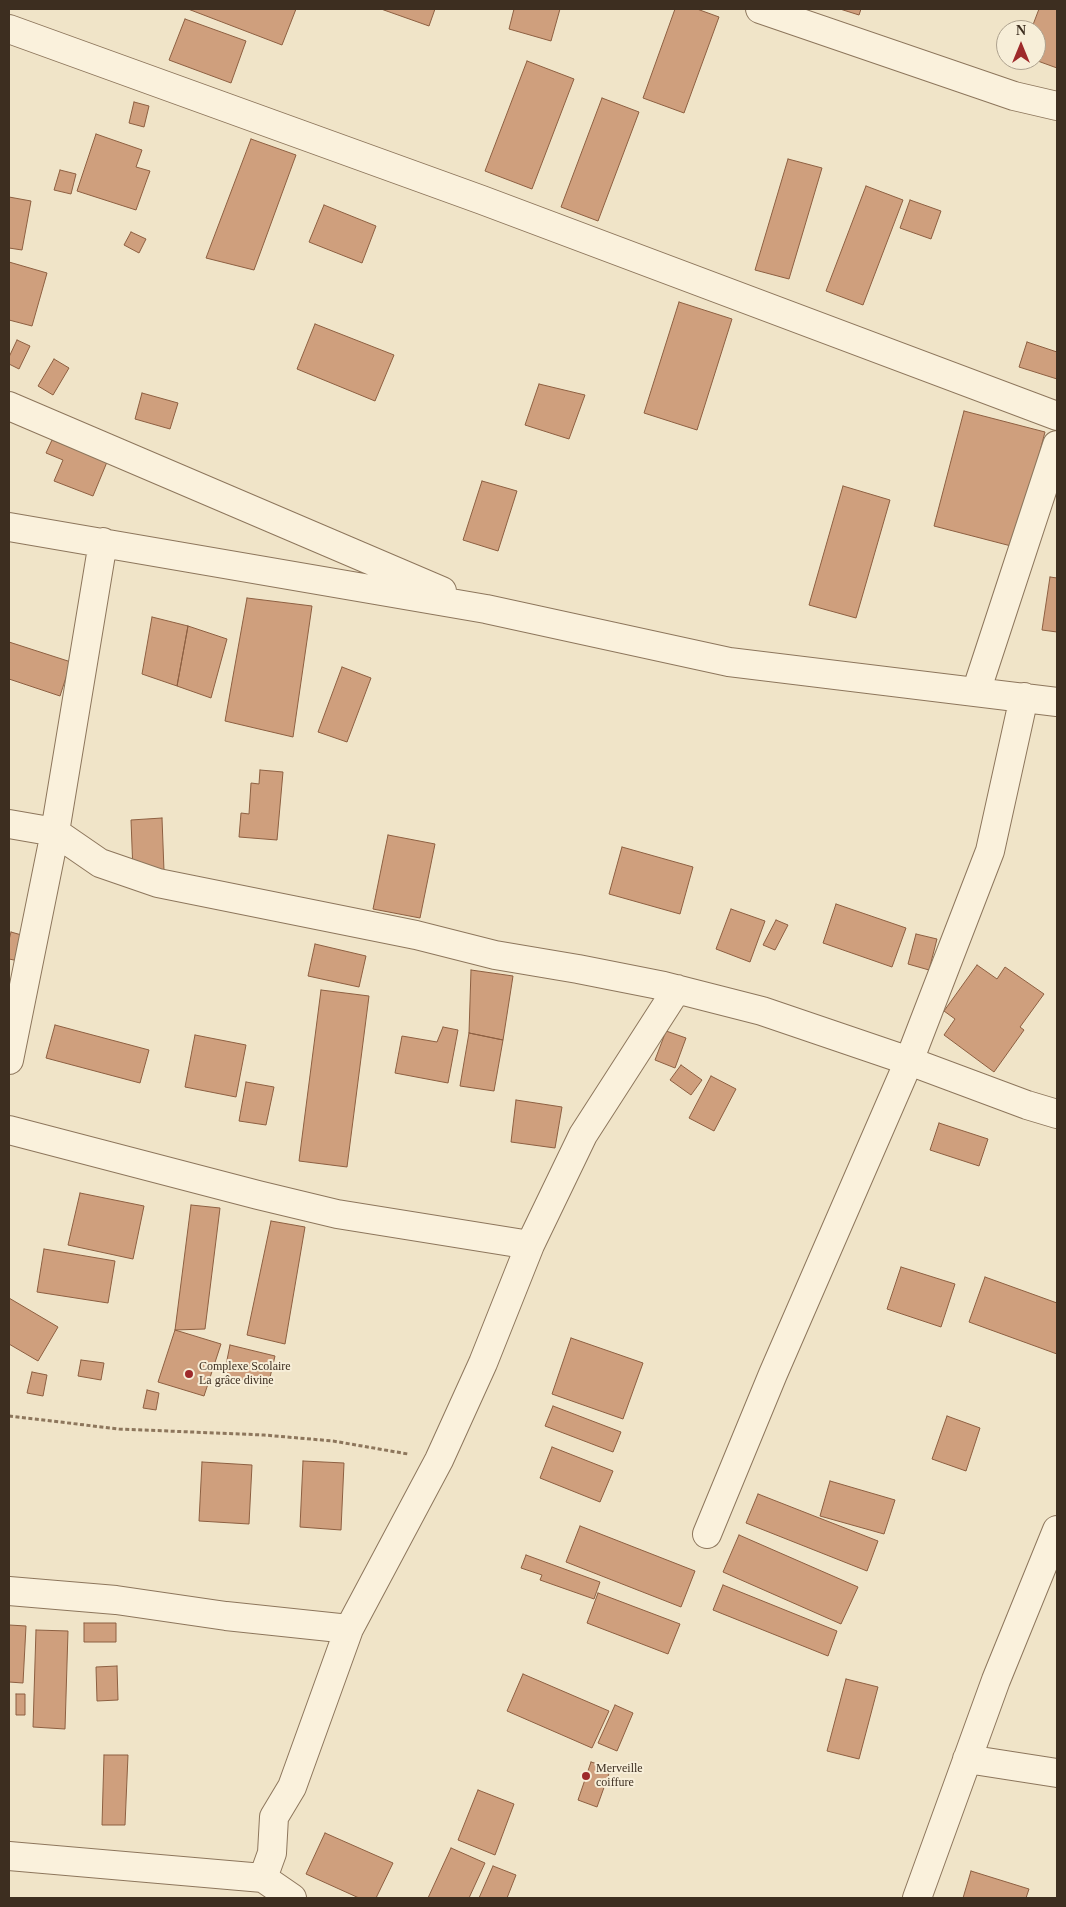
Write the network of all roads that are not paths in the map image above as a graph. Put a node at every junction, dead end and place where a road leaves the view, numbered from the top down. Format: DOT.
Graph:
graph roads {
  1 [pos="760,9"];
  2 [pos="9,29"];
  3 [pos="1057,106"];
  4 [pos="9,406"];
  5 [pos="1057,416"];
  6 [pos="1057,445"];
  7 [pos="9,527"];
  8 [pos="103,542"];
  9 [pos="486,609"];
  10 [pos="976,692"];
  11 [pos="1024,696"];
  12 [pos="1057,702"];
  13 [pos="9,824"];
  14 [pos="55,832"];
  15 [pos="677,989"];
  16 [pos="9,1060"];
  17 [pos="910,1061"];
  18 [pos="1057,1114"];
  19 [pos="9,1130"];
  20 [pos="530,1245"];
  21 [pos="1057,1530"];
  22 [pos="707,1534"];
  23 [pos="9,1591"];
  24 [pos="349,1629"];
  25 [pos="967,1759"];
  26 [pos="1057,1773"];
  27 [pos="9,1856"];
  28 [pos="264,1878"];
  29 [pos="292,1898"];
  30 [pos="917,1898"];
  1 -- 3 [label="street"];
  2 -- 5 [label="street"];
  4 -- 9 [label="street"];
  6 -- 10 [label="street"];
  7 -- 8 [label="street"];
  8 -- 9 [label="street"];
  8 -- 14 [label="street"];
  9 -- 10 [label="street"];
  10 -- 11 [label="street"];
  11 -- 12 [label="street"];
  11 -- 17 [label="street"];
  13 -- 14 [label="street"];
  14 -- 15 [label="street"];
  14 -- 16 [label="street"];
  15 -- 17 [label="street"];
  15 -- 20 [label="street"];
  17 -- 18 [label="street"];
  17 -- 22 [label="street"];
  19 -- 20 [label="street"];
  20 -- 24 [label="street"];
  21 -- 25 [label="street"];
  23 -- 24 [label="street"];
  24 -- 28 [label="street"];
  25 -- 26 [label="street"];
  25 -- 30 [label="street"];
  27 -- 28 [label="street"];
  28 -- 29 [label="street"];
}
